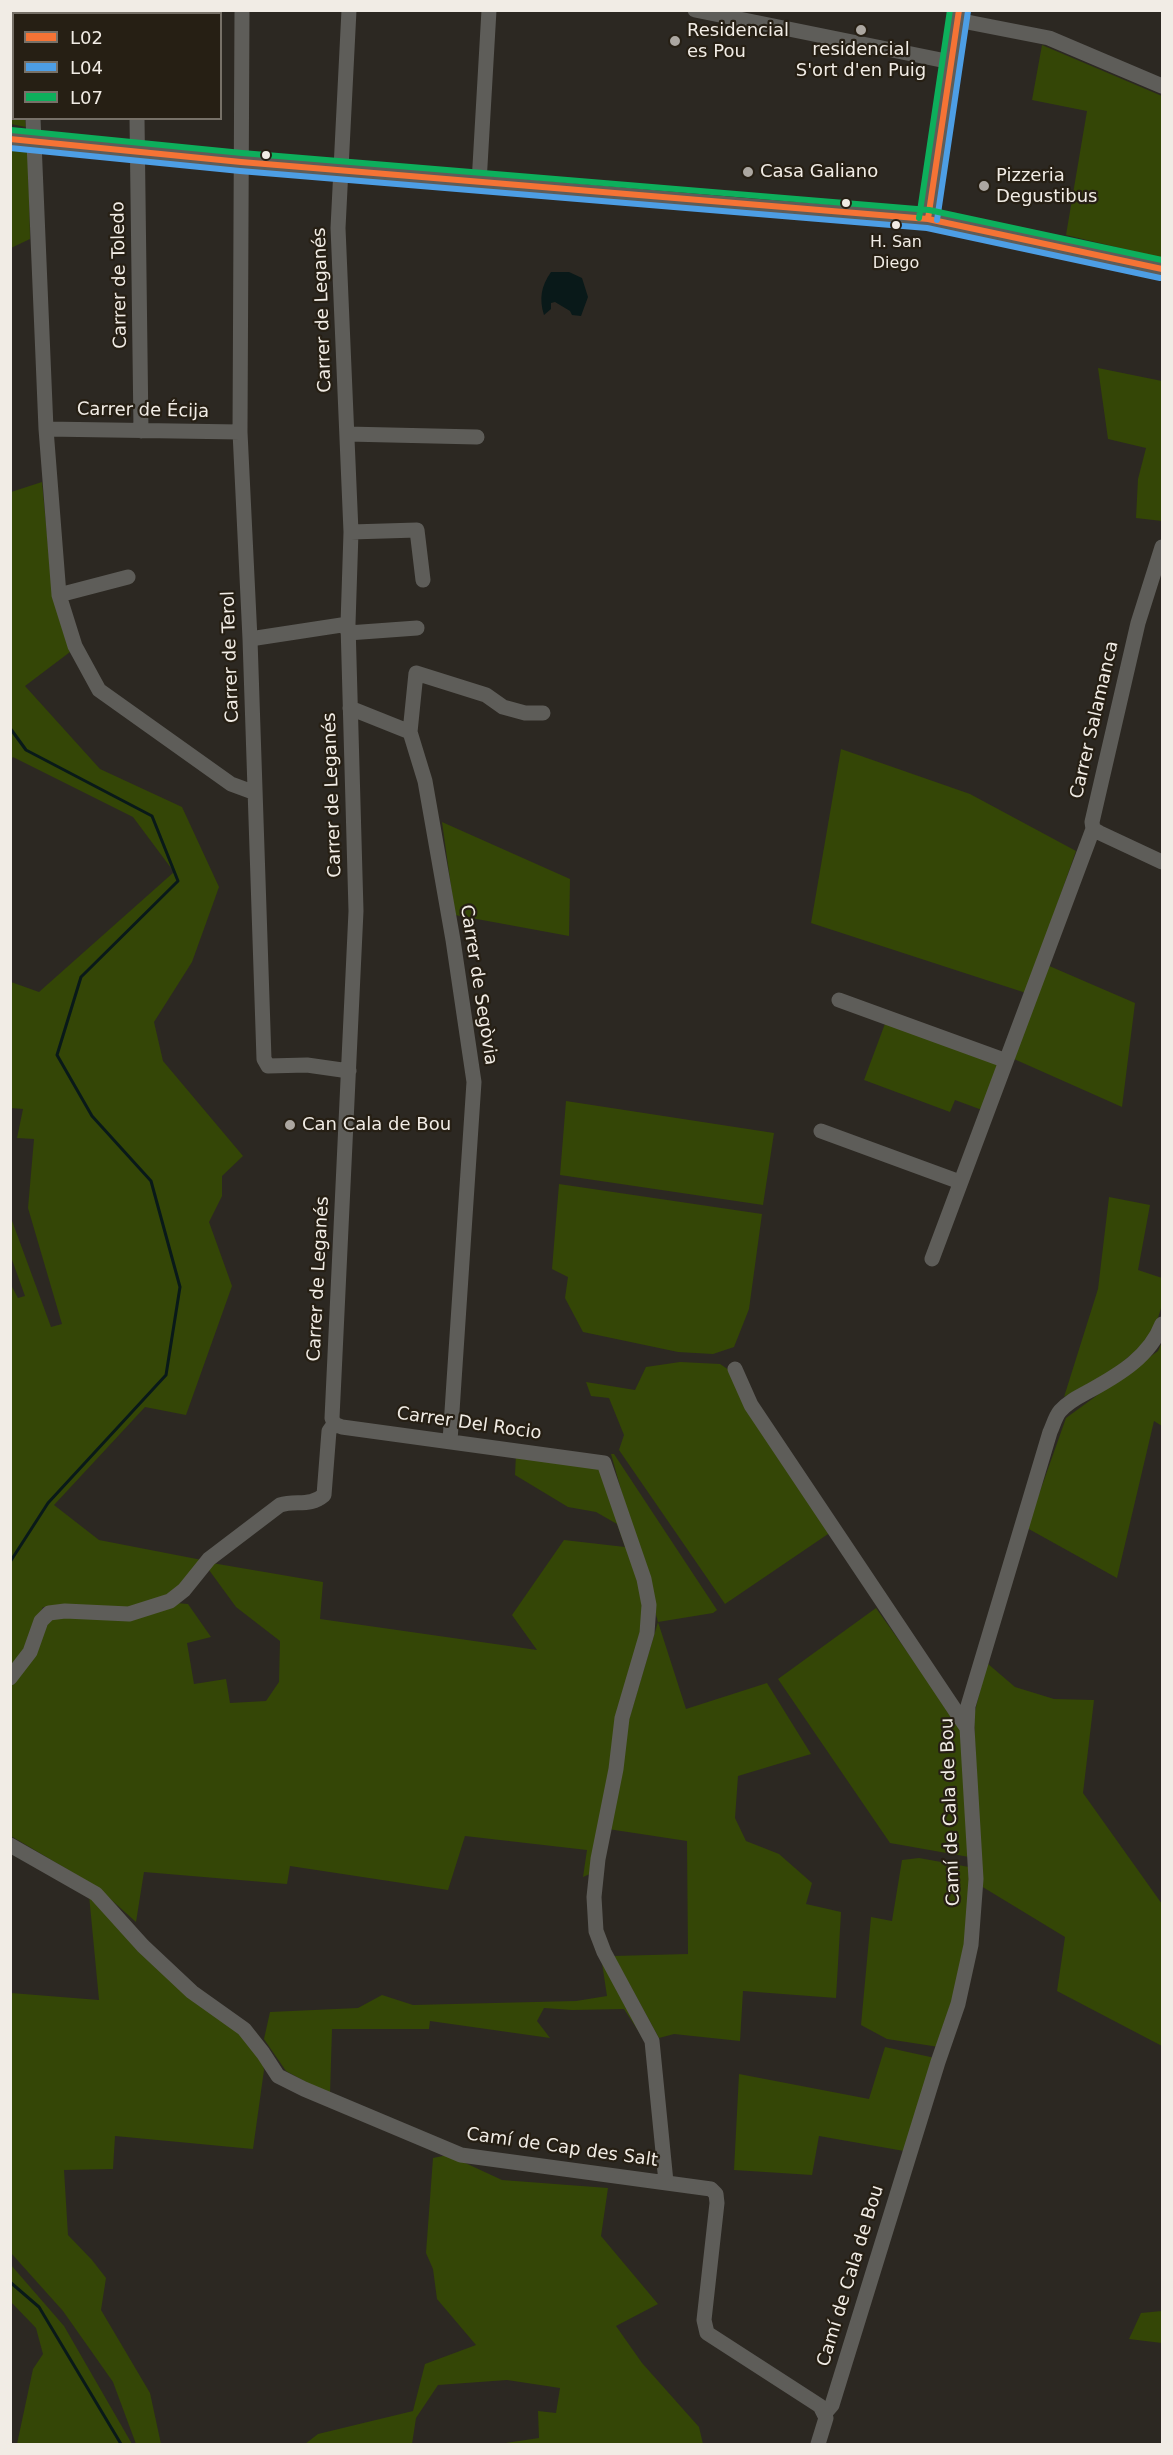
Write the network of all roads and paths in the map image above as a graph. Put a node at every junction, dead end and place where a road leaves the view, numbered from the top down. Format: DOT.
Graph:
graph roads {
  1 [pos="242,10"];
  2 [pos="349,10"];
  3 [pos="489,10"];
  4 [pos="695,10"];
  5 [pos="958,15"];
  6 [pos="951,62"];
  7 [pos="1162,86"];
  8 [pos="33,120"];
  9 [pos="137,120"];
  10 [pos="10,138"];
  11 [pos="35,143"];
  12 [pos="138,152"];
  13 [pos="241,162"];
  14 [pos="340,171"];
  15 [pos="479,183"];
  16 [pos="928,219"];
  17 [pos="1162,269"];
  18 [pos="46,429"];
  19 [pos="141,431"];
  20 [pos="240,432"];
  21 [pos="347,434"];
  22 [pos="477,437"];
  23 [pos="351,532"];
  24 [pos="1162,547"];
  25 [pos="128,577"];
  26 [pos="423,580"];
  27 [pos="59,596"];
  28 [pos="348,628"];
  29 [pos="417,628"];
  30 [pos="250,639"];
  31 [pos="350,708"];
  32 [pos="543,713"];
  33 [pos="410,732"];
  34 [pos="255,790"];
  35 [pos="1093,829"];
  36 [pos="1162,862"];
  37 [pos="839,1000"];
  38 [pos="1004,1060"];
  39 [pos="349,1071"];
  40 [pos="820,1131"];
  41 [pos="960,1182"];
  42 [pos="932,1258"];
  43 [pos="1162,1324"];
  44 [pos="735,1369"];
  45 [pos="333,1421"];
  46 [pos="450,1441"];
  47 [pos="10,1678"];
  48 [pos="967,1728"];
  49 [pos="10,1845"];
  50 [pos="666,2182"];
  51 [pos="825,2413"];
  52 [pos="818,2445"];
  1 -- 13 [label="street, Carrer de Terol"];
  2 -- 14 [label="street, Carrer de Leganés"];
  3 -- 15 [label="street"];
  4 -- 6 [label="street"];
  5 -- 6 [label="street"];
  5 -- 7 [label="street"];
  6 -- 16 [label="street"];
  8 -- 11 [label="street"];
  9 -- 12 [label="street, Carrer de Toledo"];
  10 -- 11 [label="street"];
  11 -- 12 [label="street"];
  11 -- 18 [label="street"];
  12 -- 13 [label="street"];
  12 -- 19 [label="street, Carrer de Toledo"];
  13 -- 14 [label="street"];
  13 -- 20 [label="street, Carrer de Terol"];
  14 -- 15 [label="street"];
  14 -- 21 [label="street, Carrer de Leganés"];
  15 -- 16 [label="street"];
  16 -- 17 [label="street"];
  18 -- 19 [label="street, Carrer de Écija"];
  18 -- 27 [label="street"];
  19 -- 20 [label="street, Carrer de Écija"];
  20 -- 30 [label="street, Carrer de Terol"];
  21 -- 22 [label="street"];
  21 -- 23 [label="street, Carrer de Leganés"];
  23 -- 26 [label="street"];
  23 -- 28 [label="street, Carrer de Leganés"];
  24 -- 35 [label="street, Carrer Salamanca"];
  25 -- 27 [label="street"];
  27 -- 34 [label="street"];
  28 -- 29 [label="street"];
  28 -- 30 [label="street"];
  28 -- 31 [label="street, Carrer de Leganés"];
  30 -- 34 [label="street, Carrer de Terol"];
  31 -- 33 [label="street"];
  31 -- 39 [label="street, Carrer de Leganés"];
  32 -- 33 [label="street, Carrer de Segòvia"];
  33 -- 46 [label="street, Carrer de Segòvia"];
  34 -- 39 [label="street, Carrer de Terol"];
  35 -- 36 [label="street"];
  35 -- 38 [label="street, Carrer Salamanca"];
  37 -- 38 [label="street"];
  38 -- 41 [label="street, Carrer Salamanca"];
  39 -- 45 [label="street, Carrer de Leganés"];
  40 -- 41 [label="street"];
  41 -- 42 [label="street, Carrer Salamanca"];
  43 -- 48 [label="street, Camí de Cala de Bou"];
  44 -- 48 [label="street"];
  45 -- 46 [label="street, Carrer Del Rocio"];
  45 -- 47 [label="street, Carrer de Leganés"];
  46 -- 50 [label="street, Carrer Del Rocio"];
  48 -- 51 [label="street, Camí de Cala de Bou"];
  49 -- 50 [label="street, Camí de Cap des Salt"];
  50 -- 51 [label="street, Camí de Cap des Salt"];
  51 -- 52 [label="street"];
}
